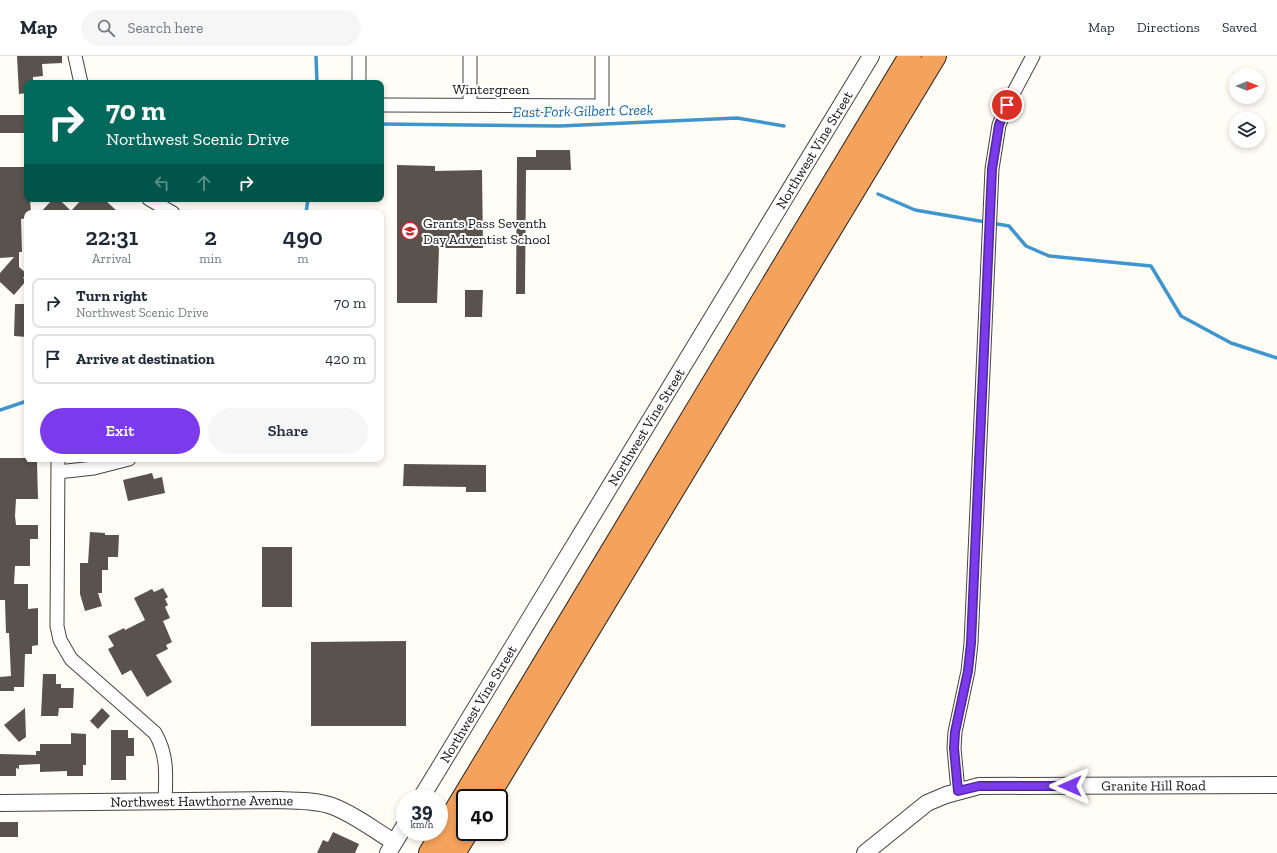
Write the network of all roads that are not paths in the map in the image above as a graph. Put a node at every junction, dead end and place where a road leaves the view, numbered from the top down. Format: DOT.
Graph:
graph roads {
  1 [pos="75,56"];
  2 [pos="359,56"];
  3 [pos="470,56"];
  4 [pos="602,56"];
  5 [pos="871,56"];
  6 [pos="910,56"];
  7 [pos="935,56"];
  8 [pos="1033,56"];
  9 [pos="80,80"];
  10 [pos="359,80"];
  11 [pos="384,105"];
  12 [pos="470,105"];
  13 [pos="153,202"];
  14 [pos="165,210"];
  15 [pos="117,462"];
  16 [pos="58,466"];
  17 [pos="1277,785"];
  18 [pos="426,789"];
  19 [pos="492,789"];
  20 [pos="958,791"];
  21 [pos="165,801"];
  22 [pos="0,803"];
  23 [pos="461,841"];
  24 [pos="391,848"];
  25 [pos="430,853"];
  26 [pos="454,853"];
  27 [pos="865,853"];
  1 -- 9 [label="street"];
  2 -- 10 [label="street"];
  3 -- 12 [label="street"];
  4 -- 12 [label="street, Wintergreen"];
  5 -- 18 [label="street, Northwest Vine Street"];
  6 -- 25 [label="highway"];
  7 -- 19 [label="highway"];
  8 -- 20 [label="street"];
  11 -- 12 [label="street, Wintergreen"];
  13 -- 14 [label="street"];
  15 -- 16 [label="street"];
  16 -- 21 [label="street"];
  17 -- 20 [label="street, Granite Hill Road"];
  20 -- 27 [label="street, Granite Hill Road"];
  21 -- 22 [label="street, Northwest Hawthorne Avenue"];
  21 -- 24 [label="street, Northwest Hawthorne Avenue"];
  23 -- 26 [label="highway"];
}
